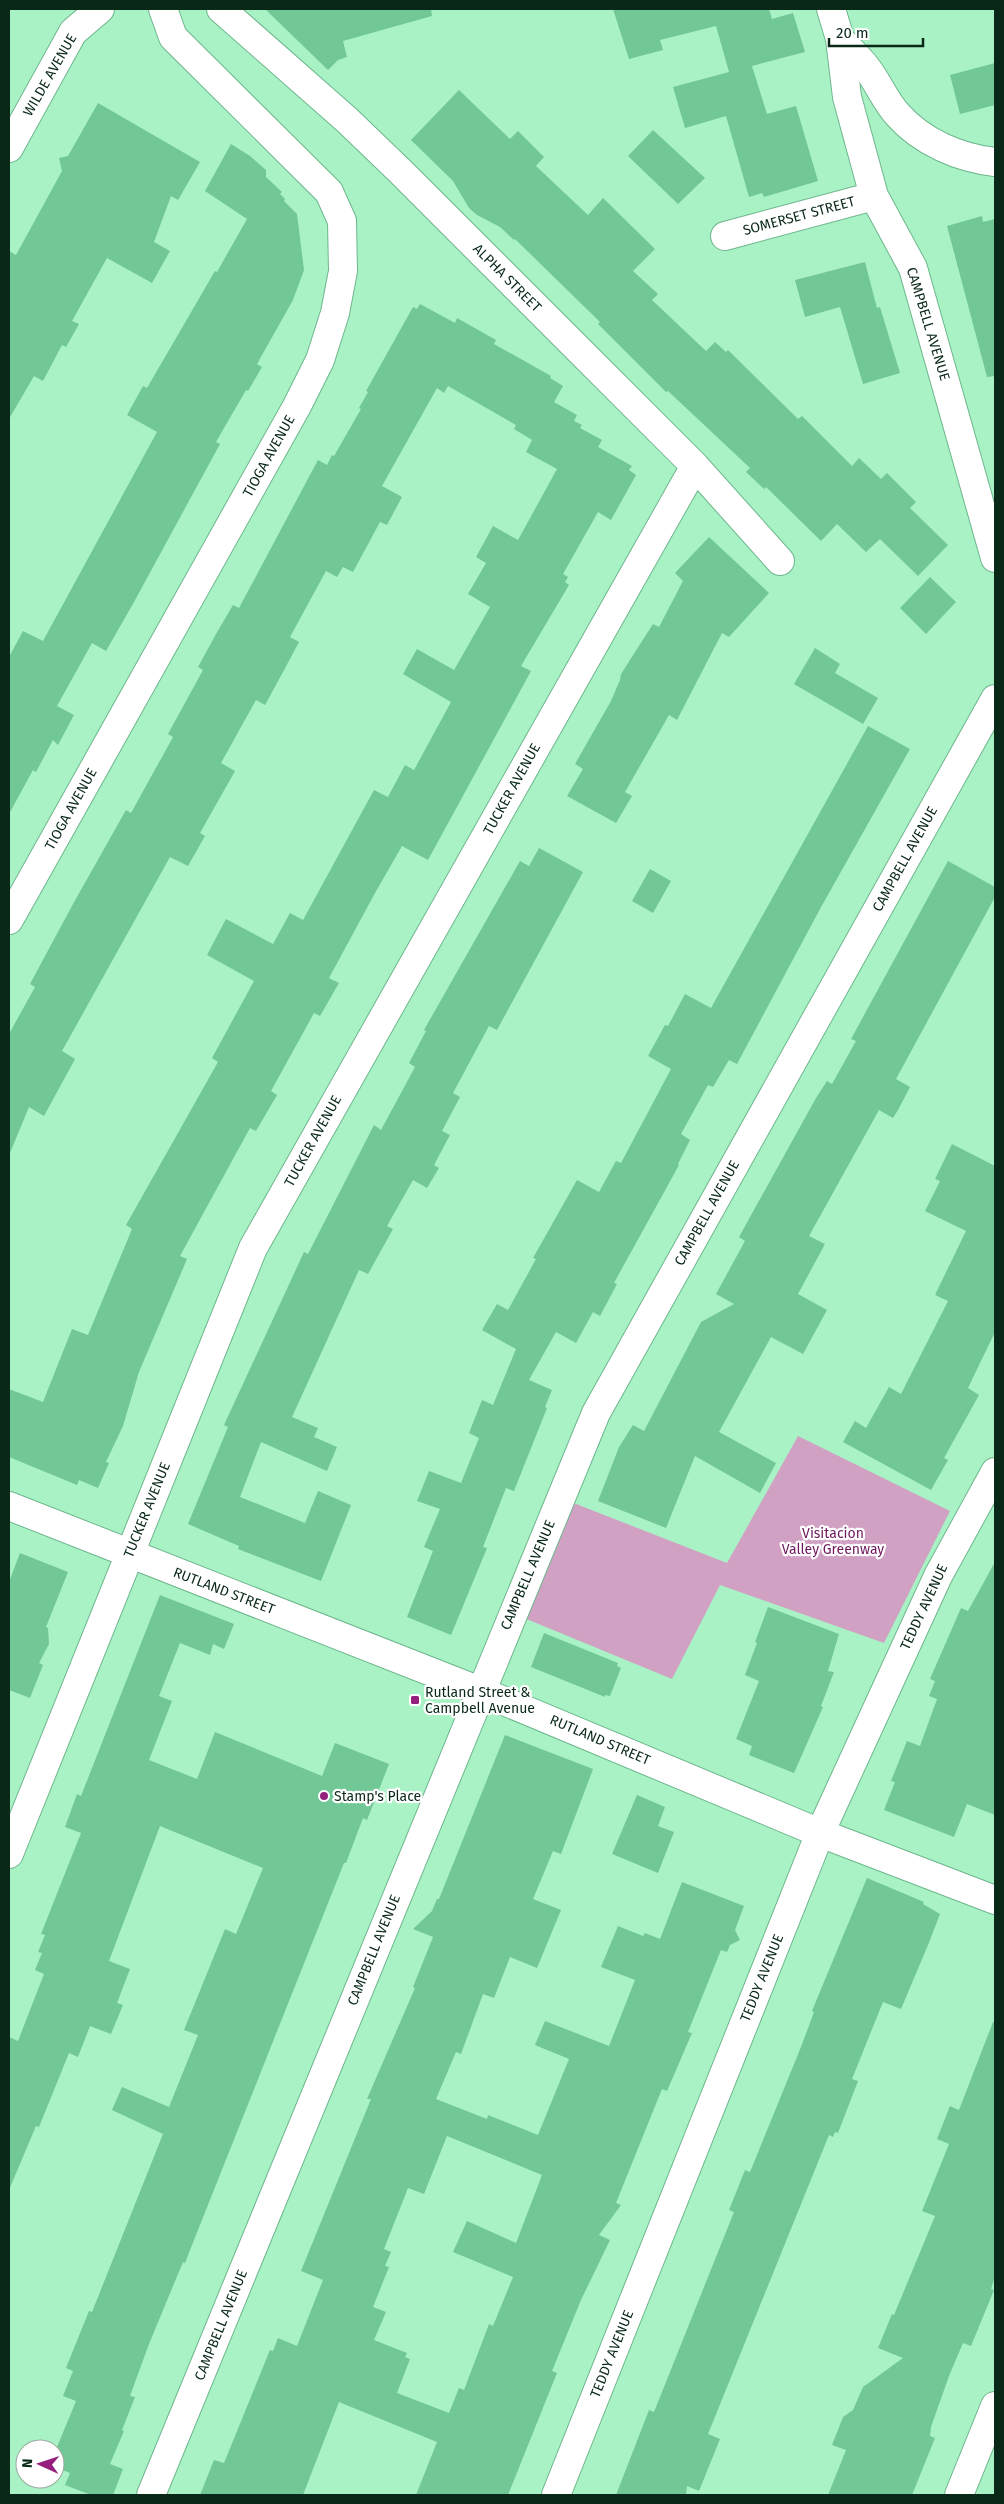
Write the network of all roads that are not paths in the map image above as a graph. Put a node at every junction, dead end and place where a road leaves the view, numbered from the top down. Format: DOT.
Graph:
graph roads {
  1 [pos="100,9"];
  2 [pos="163,9"];
  3 [pos="220,9"];
  4 [pos="831,9"];
  5 [pos="840,39"];
  6 [pos="9,148"];
  7 [pos="995,162"];
  8 [pos="874,196"];
  9 [pos="725,236"];
  10 [pos="695,466"];
  11 [pos="995,558"];
  12 [pos="780,561"];
  13 [pos="995,699"];
  14 [pos="9,920"];
  15 [pos="995,1472"];
  16 [pos="9,1506"];
  17 [pos="129,1554"];
  18 [pos="480,1690"];
  19 [pos="820,1833"];
  20 [pos="9,1854"];
  21 [pos="995,1900"];
  22 [pos="995,2406"];
  23 [pos="151,2495"];
  24 [pos="556,2495"];
  25 [pos="959,2495"];
  1 -- 6 [label="street, WILDE AVENUE"];
  2 -- 14 [label="street, TIOGA AVENUE"];
  3 -- 10 [label="street, ALPHA STREET"];
  4 -- 5 [label="street, CAMPBELL AVENUE"];
  5 -- 7 [label="street"];
  5 -- 8 [label="street, CAMPBELL AVENUE"];
  8 -- 9 [label="street, SOMERSET STREET"];
  8 -- 11 [label="street, CAMPBELL AVENUE"];
  10 -- 12 [label="street, ALPHA STREET"];
  10 -- 17 [label="street, TUCKER AVENUE"];
  13 -- 18 [label="street, CAMPBELL AVENUE"];
  15 -- 19 [label="street, TEDDY AVENUE"];
  16 -- 17 [label="street, RUTLAND STREET"];
  17 -- 18 [label="street, RUTLAND STREET"];
  17 -- 20 [label="street, TUCKER AVENUE"];
  18 -- 19 [label="street, RUTLAND STREET"];
  18 -- 23 [label="street, CAMPBELL AVENUE"];
  19 -- 21 [label="street, RUTLAND STREET"];
  19 -- 24 [label="street, TEDDY AVENUE"];
  22 -- 25 [label="street"];
}
